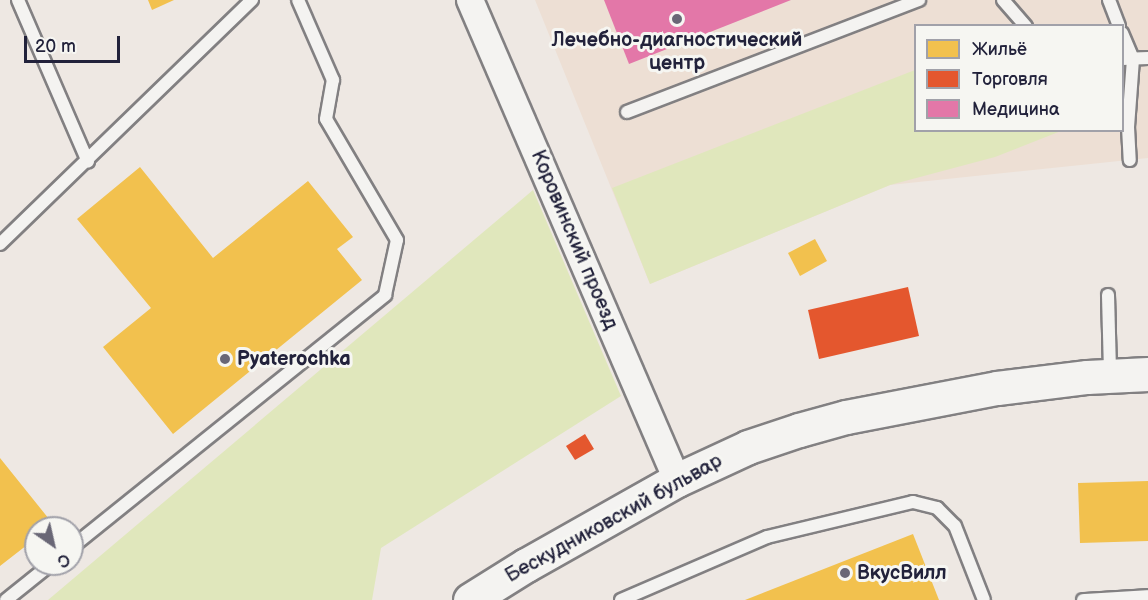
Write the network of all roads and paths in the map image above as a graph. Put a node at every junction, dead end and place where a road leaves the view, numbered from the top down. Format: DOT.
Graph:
graph roads {
  1 [pos="18,0"];
  2 [pos="252,0"];
  3 [pos="298,0"];
  4 [pos="470,0"];
  5 [pos="919,0"];
  6 [pos="1003,0"];
  7 [pos="1109,0"];
  8 [pos="1024,24"];
  9 [pos="1118,24"];
  10 [pos="1124,42"];
  11 [pos="1148,58"];
  12 [pos="1128,59"];
  13 [pos="627,112"];
  14 [pos="1130,160"];
  15 [pos="88,162"];
  16 [pos="0,244"];
  17 [pos="1108,296"];
  18 [pos="1148,374"];
  19 [pos="1110,375"];
  20 [pos="677,480"];
  21 [pos="84,537"];
  22 [pos="36,576"];
  23 [pos="1148,596"];
  24 [pos="6,600"];
  25 [pos="470,600"];
  26 [pos="621,600"];
  27 [pos="984,600"];
  28 [pos="1083,600"];
  1 -- 15 [label="lane"];
  2 -- 15 [label="lane"];
  3 -- 21 [label="lane"];
  4 -- 20 [label="street, Коровинский проезд"];
  5 -- 13 [label="lane"];
  6 -- 8 [label="lane"];
  7 -- 9 [label="lane"];
  10 -- 12 [label="lane"];
  11 -- 12 [label="lane"];
  12 -- 14 [label="lane"];
  15 -- 16 [label="lane"];
  17 -- 19 [label="lane"];
  18 -- 19 [label="street, Бескудниковский бульвар"];
  19 -- 20 [label="street, Бескудниковский бульвар"];
  20 -- 25 [label="street, Бескудниковский бульвар"];
  22 -- 24 [label="lane"];
  23 -- 28 [label="lane"];
  26 -- 27 [label="lane"];
}
